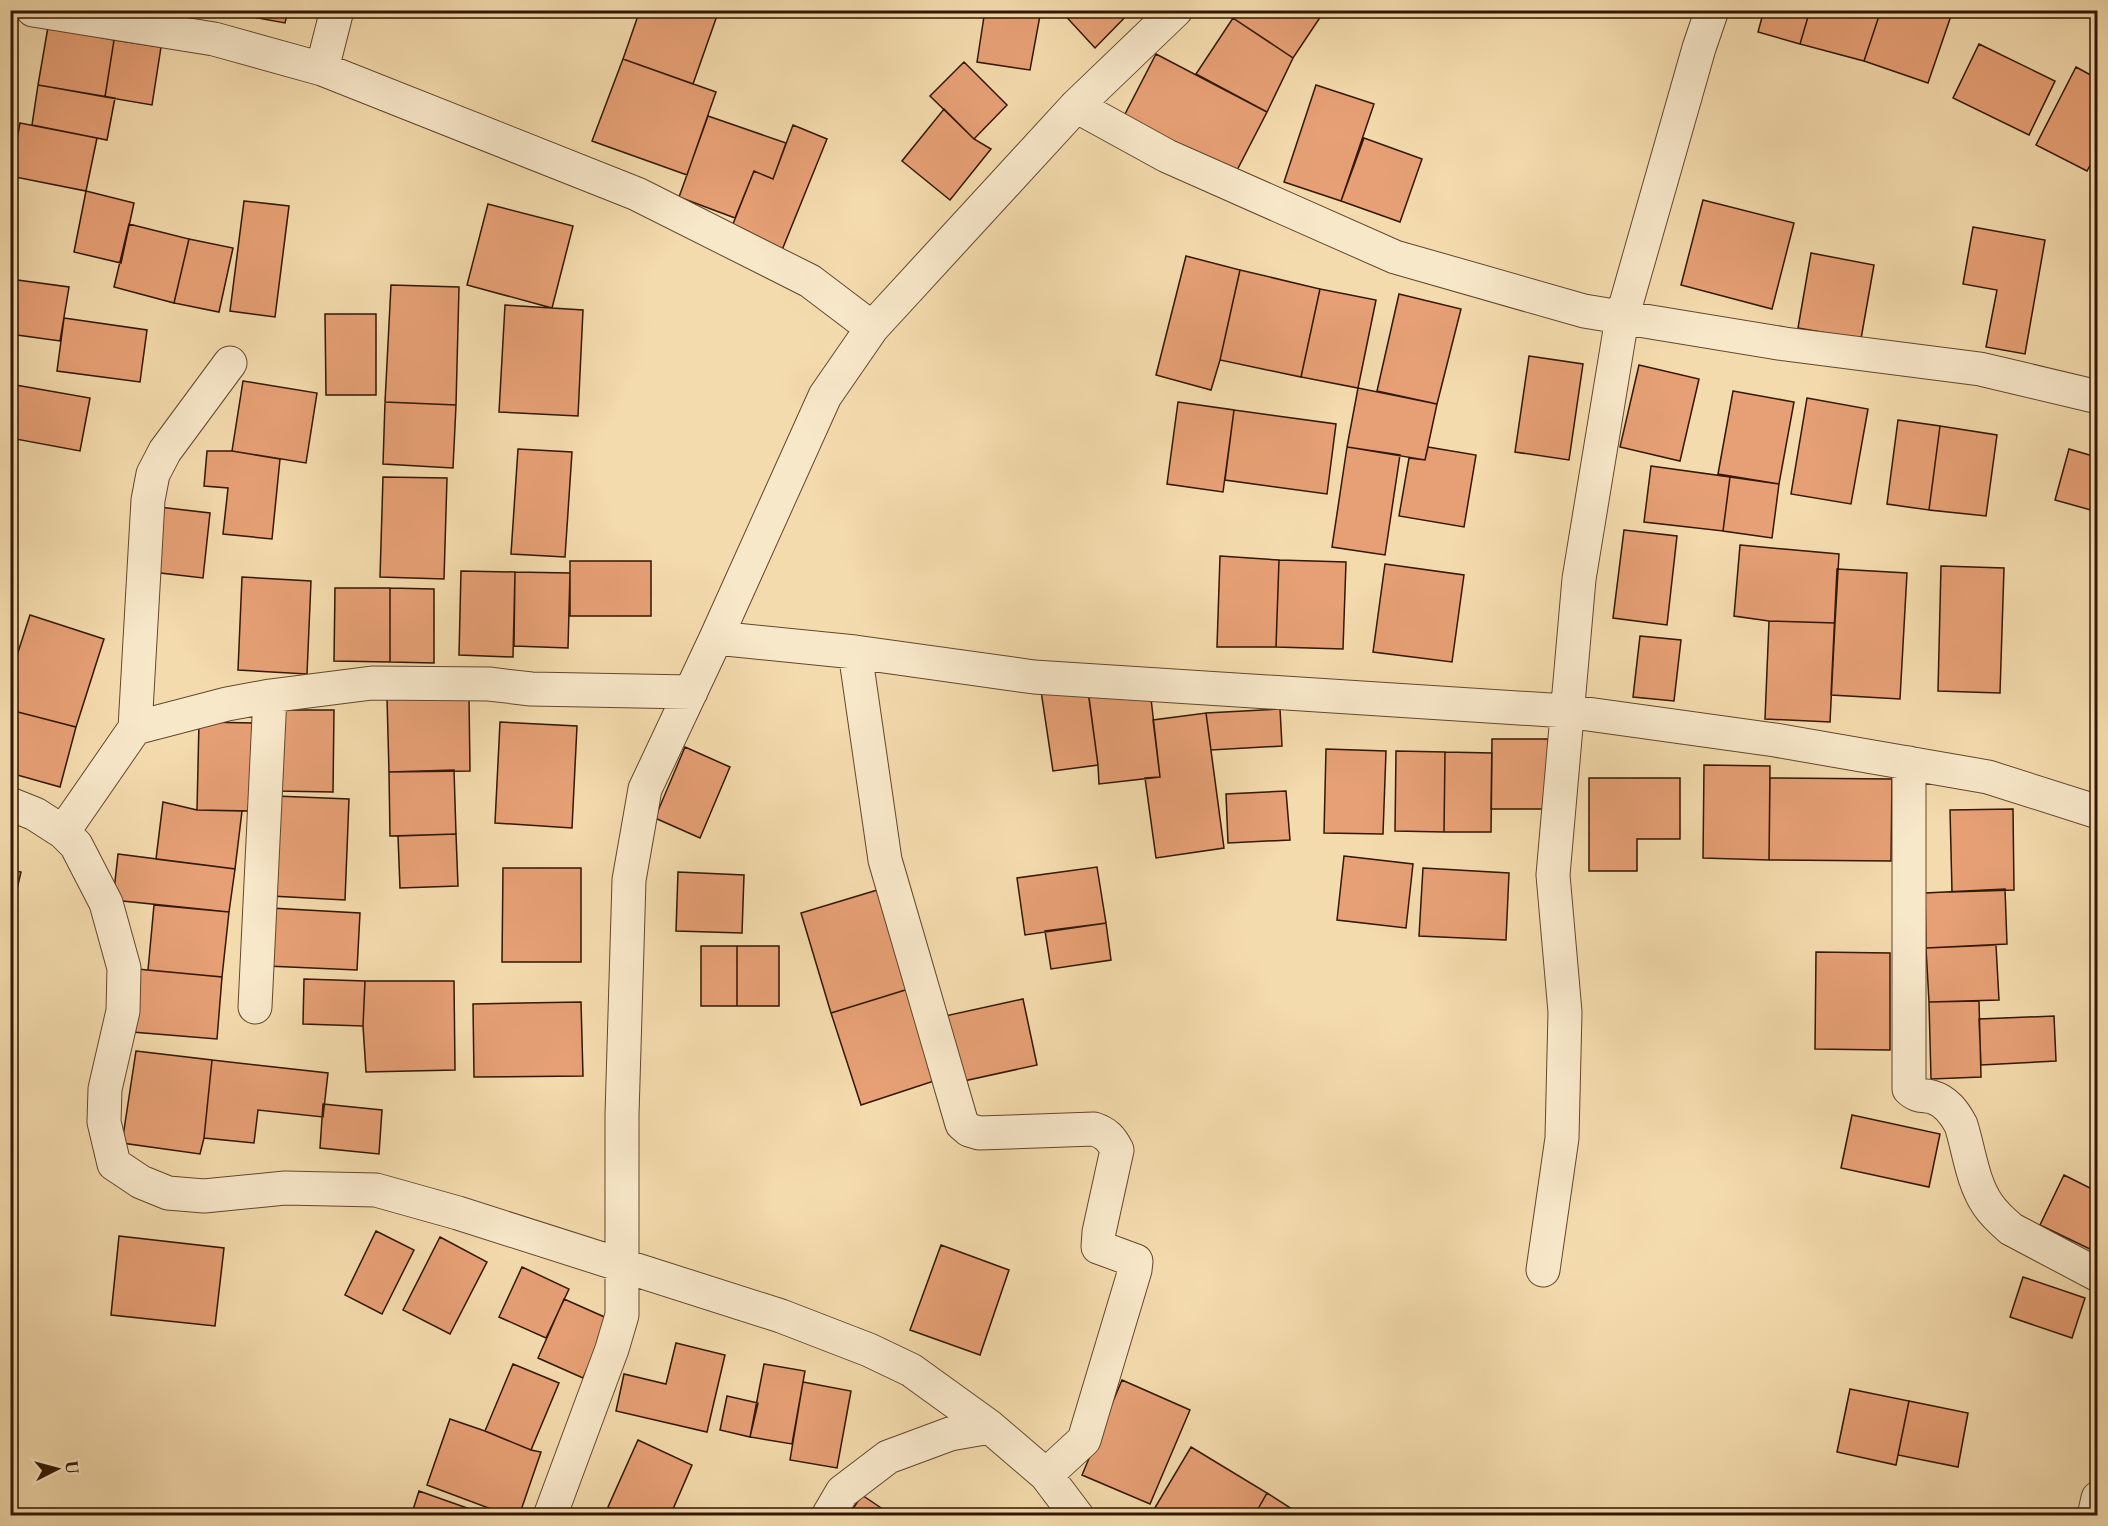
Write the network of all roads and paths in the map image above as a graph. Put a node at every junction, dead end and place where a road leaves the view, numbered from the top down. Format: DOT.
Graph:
graph roads {
  1 [pos="12,10"];
  2 [pos="33,10"];
  3 [pos="337,10"];
  4 [pos="1176,10"];
  5 [pos="1712,10"];
  6 [pos="10,21"];
  7 [pos="322,69"];
  8 [pos="1076,106"];
  9 [pos="1622,318"];
  10 [pos="872,328"];
  11 [pos="230,363"];
  12 [pos="2097,397"];
  13 [pos="716,638"];
  14 [pos="855,652"];
  15 [pos="691,692"];
  16 [pos="270,696"];
  17 [pos="1566,711"];
  18 [pos="135,728"];
  19 [pos="1909,763"];
  20 [pos="10,804"];
  21 [pos="2097,812"];
  22 [pos="63,832"];
  23 [pos="255,1007"];
  24 [pos="623,1266"];
  25 [pos="1543,1270"];
  26 [pos="2097,1275"];
  27 [pos="990,1427"];
  28 [pos="1046,1475"];
  29 [pos="2097,1498"];
  30 [pos="550,1515"];
  31 [pos="828,1515"];
  32 [pos="1077,1515"];
  33 [pos="2094,1515"];
  1 -- 6 [label="street"];
  2 -- 7 [label="street"];
  3 -- 7 [label="street"];
  4 -- 8 [label="street"];
  5 -- 9 [label="street"];
  7 -- 10 [label="street"];
  8 -- 9 [label="street"];
  8 -- 10 [label="street"];
  9 -- 12 [label="street"];
  9 -- 17 [label="street"];
  10 -- 13 [label="street"];
  11 -- 18 [label="street"];
  13 -- 14 [label="street"];
  13 -- 15 [label="street"];
  14 -- 17 [label="street"];
  14 -- 28 [label="street"];
  15 -- 16 [label="street"];
  15 -- 24 [label="street"];
  16 -- 18 [label="street"];
  16 -- 23 [label="street"];
  17 -- 19 [label="street"];
  17 -- 25 [label="street"];
  18 -- 22 [label="street"];
  19 -- 21 [label="street"];
  19 -- 26 [label="street"];
  20 -- 22 [label="street"];
  22 -- 24 [label="street"];
  24 -- 27 [label="street"];
  24 -- 30 [label="street"];
  27 -- 28 [label="street"];
  27 -- 31 [label="street"];
  28 -- 32 [label="street"];
  29 -- 33 [label="street"];
}
